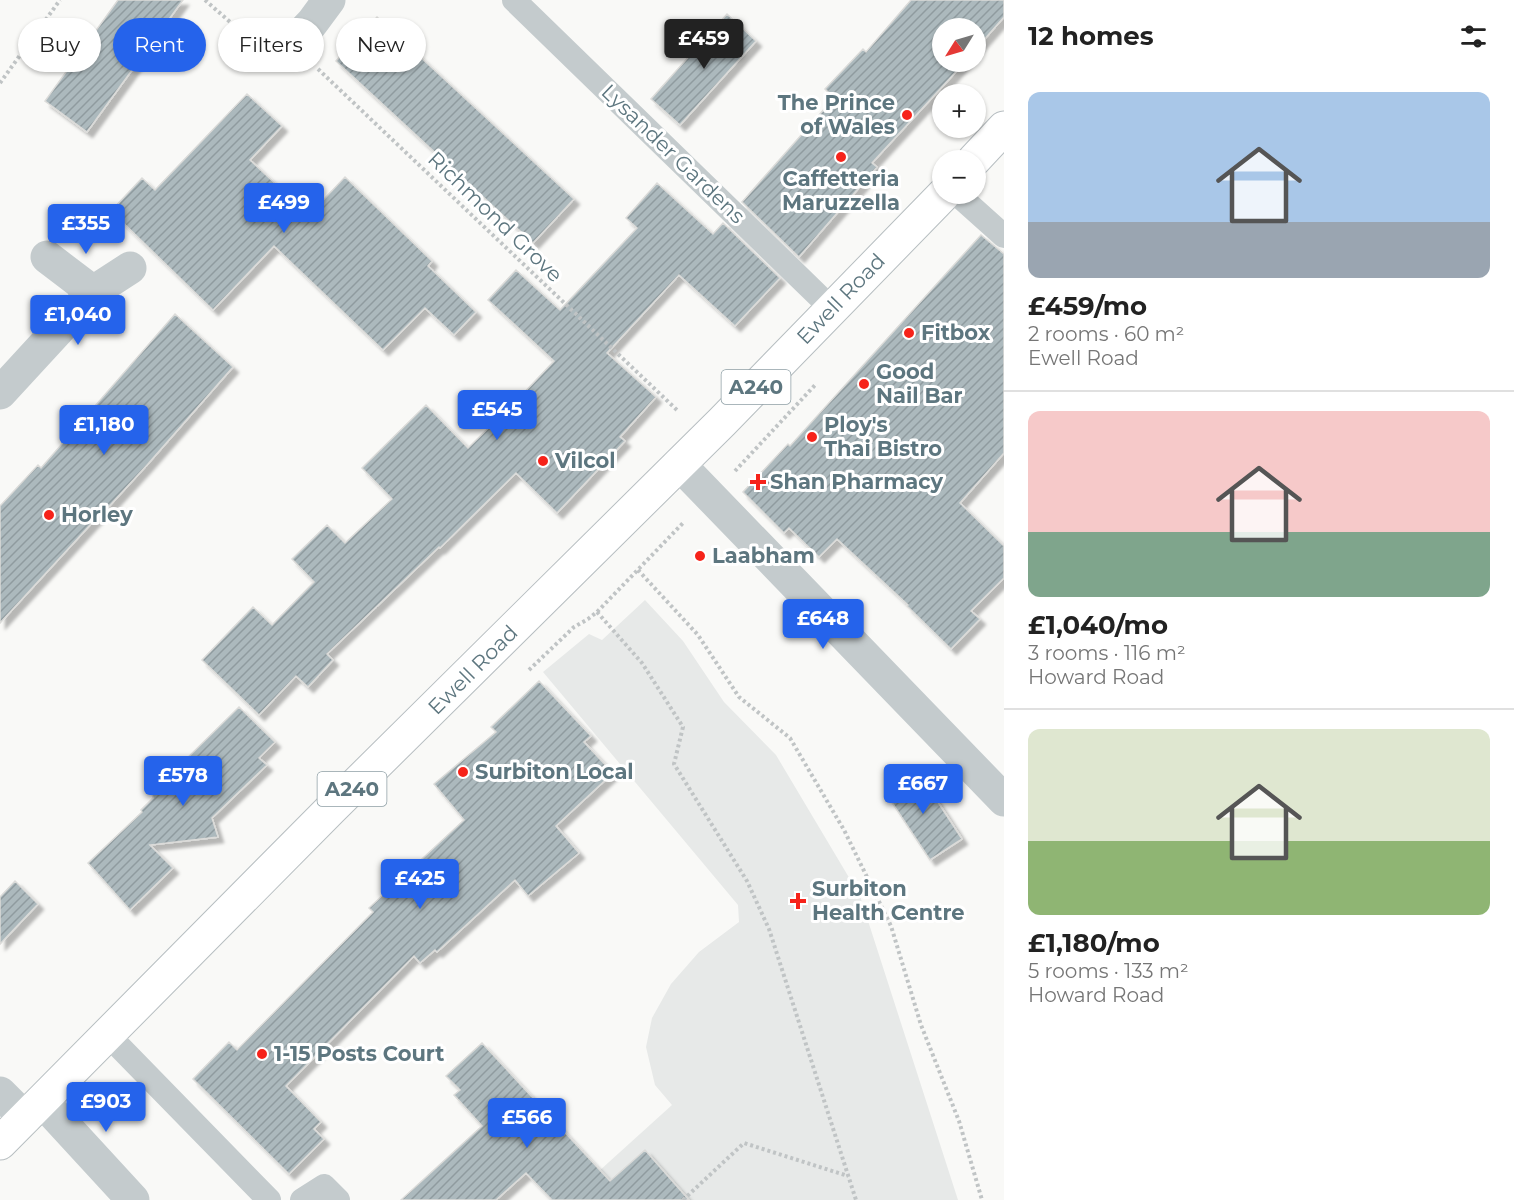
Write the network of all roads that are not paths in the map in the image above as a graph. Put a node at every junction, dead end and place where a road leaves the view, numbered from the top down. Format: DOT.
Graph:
graph roads {
  1 [pos="329,0"];
  2 [pos="514,0"];
  3 [pos="316,18"];
  4 [pos="1004,128"];
  5 [pos="983,150"];
  6 [pos="934,204"];
  7 [pos="968,204"];
  8 [pos="1004,236"];
  9 [pos="47,257"];
  10 [pos="130,268"];
  11 [pos="93,292"];
  12 [pos="832,309"];
  13 [pos="0,393"];
  14 [pos="679,464"];
  15 [pos="1004,800"];
  16 [pos="106,1034"];
  17 [pos="0,1093"];
  18 [pos="33,1110"];
  19 [pos="0,1143"];
  20 [pos="133,1200"];
  21 [pos="270,1200"];
  22 [pos="302,1200"];
  23 [pos="338,1200"];
  1 -- 3 [label="street"];
  2 -- 12 [label="lane, Lysander Gardens"];
  4 -- 5 [label="main road"];
  6 -- 12 [label="main road, Ewell Road / A240"];
  7 -- 8 [label="lane"];
  9 -- 11 [label="street"];
  10 -- 11 [label="street"];
  11 -- 13 [label="street"];
  12 -- 14 [label="main road, Ewell Road / A240"];
  14 -- 15 [label="street"];
  14 -- 16 [label="main road, Ewell Road / A240"];
  16 -- 18 [label="main road, Ewell Road / A240"];
  16 -- 21 [label="lane"];
  17 -- 18 [label="street"];
  18 -- 19 [label="main road, Ewell Road / A240"];
  18 -- 20 [label="street"];
  22 -- 23 [label="lane"];
}
